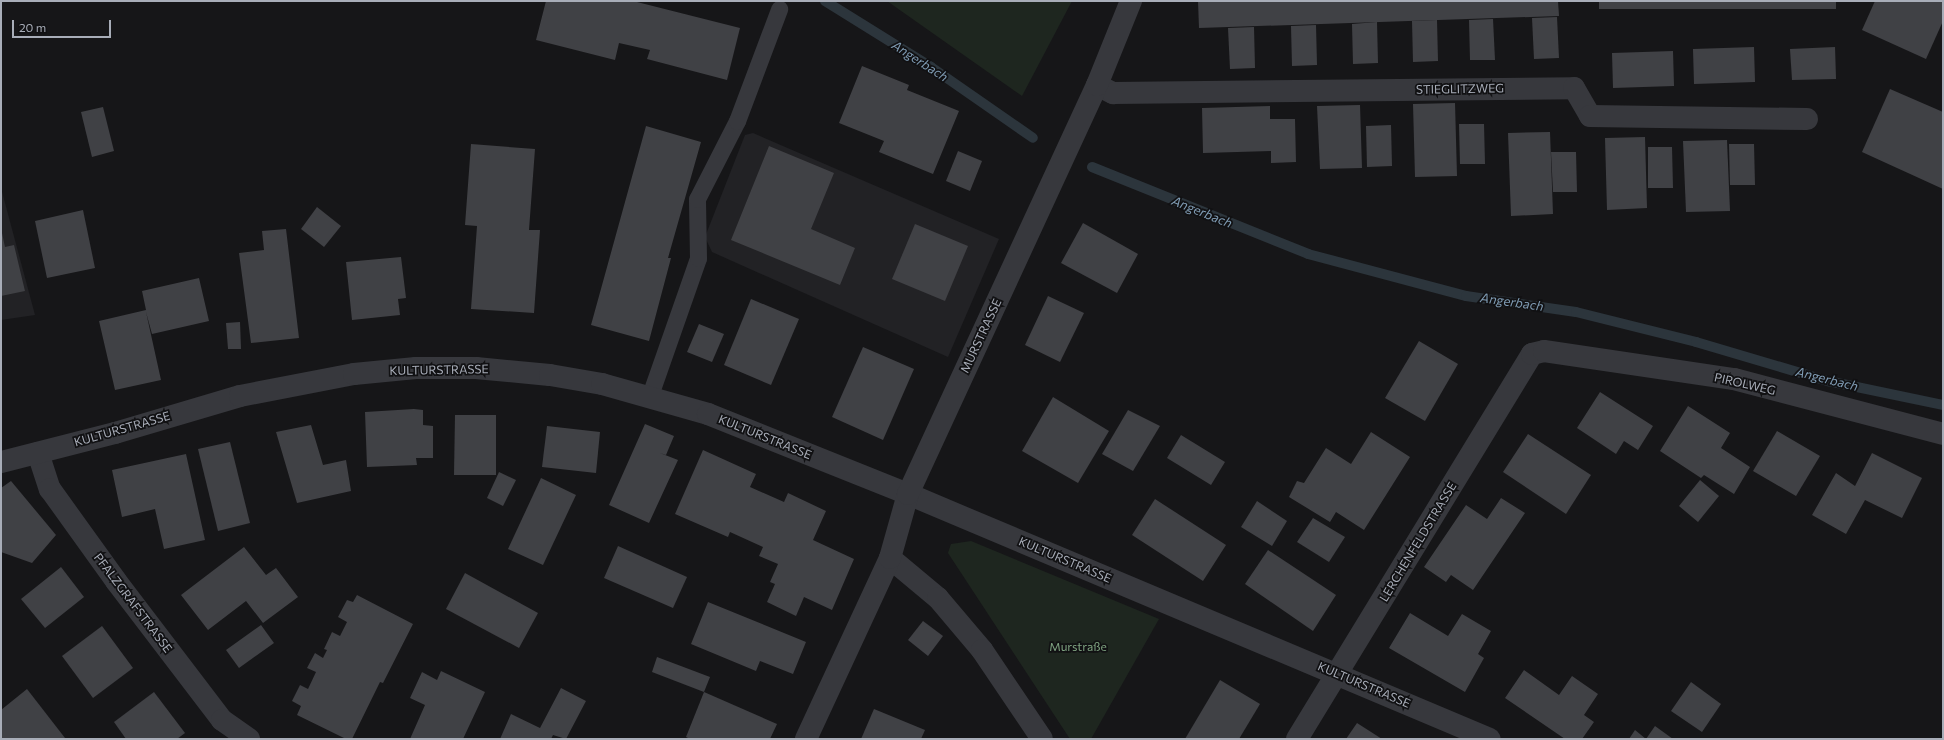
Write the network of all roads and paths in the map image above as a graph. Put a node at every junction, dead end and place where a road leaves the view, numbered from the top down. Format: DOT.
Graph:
graph roads {
  1 [pos="1131,1"];
  2 [pos="779,9"];
  3 [pos="1097,84"];
  4 [pos="1807,119"];
  5 [pos="1544,351"];
  6 [pos="649,398"];
  7 [pos="1943,434"];
  8 [pos="38,453"];
  9 [pos="1,462"];
  10 [pos="908,494"];
  11 [pos="890,558"];
  12 [pos="1338,674"];
  13 [pos="249,739"];
  14 [pos="806,739"];
  15 [pos="1042,739"];
  16 [pos="1297,739"];
  17 [pos="1490,739"];
  1 -- 3 [label="street, MURSTRASSE"];
  2 -- 6 [label="lane"];
  3 -- 4 [label="street, STIEGLITZWEG"];
  3 -- 10 [label="street, MURSTRASSE"];
  5 -- 7 [label="street, PIROLWEG"];
  5 -- 12 [label="street, LERCHENFELDSTRASSE"];
  6 -- 8 [label="street, KULTURSTRASSE"];
  6 -- 10 [label="street, KULTURSTRASSE"];
  8 -- 9 [label="street, KULTURSTRASSE"];
  8 -- 13 [label="street, PFALZGRAFSTRASSE"];
  10 -- 11 [label="street, MURSTRASSE"];
  10 -- 12 [label="street, KULTURSTRASSE"];
  11 -- 14 [label="street, MURSTRASSE"];
  11 -- 15 [label="street"];
  12 -- 16 [label="street, LERCHENFELDSTRASSE"];
  12 -- 17 [label="street, KULTURSTRASSE"];
}
